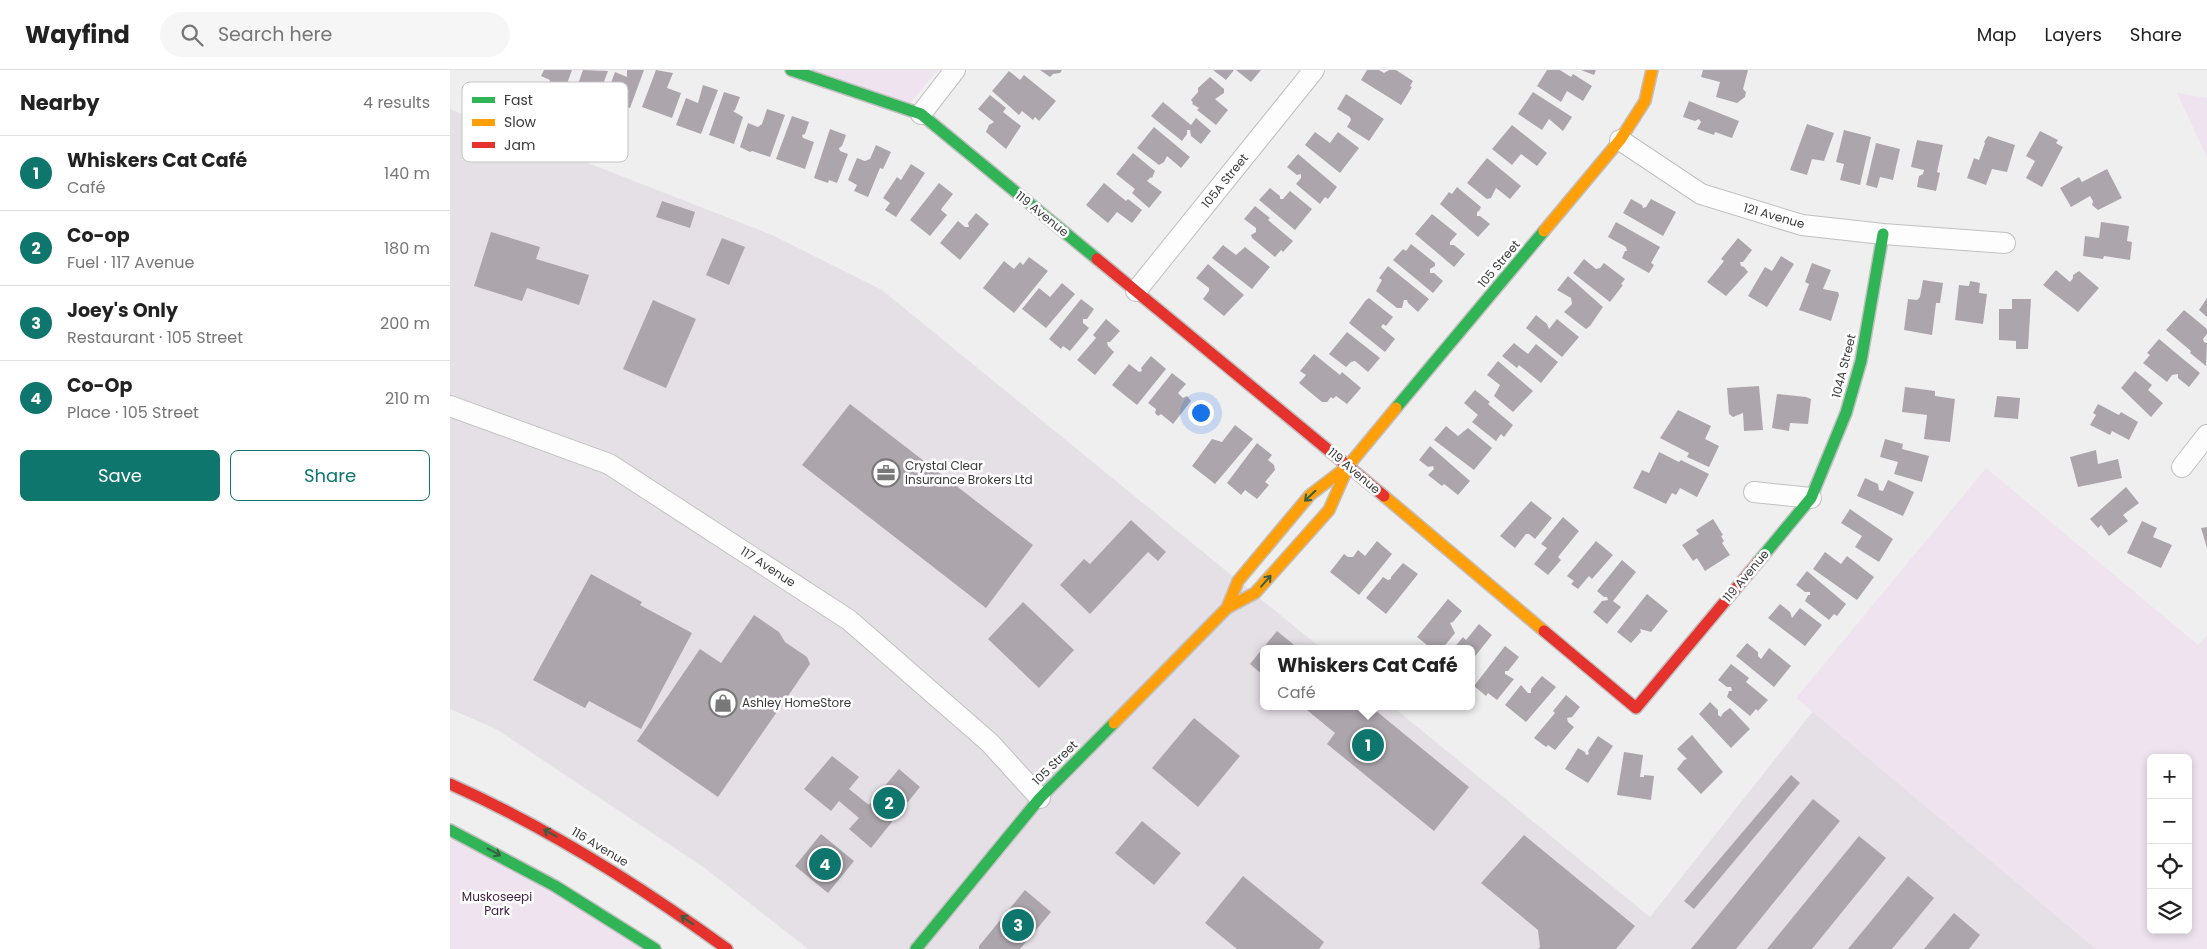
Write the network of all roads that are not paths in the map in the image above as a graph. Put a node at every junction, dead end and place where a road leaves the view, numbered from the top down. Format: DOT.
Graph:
graph roads {
  1 [pos="791,70"];
  2 [pos="956,70"];
  3 [pos="1314,70"];
  4 [pos="1652,70"];
  5 [pos="920,114"];
  6 [pos="1620,140"];
  7 [pos="1883,234"];
  8 [pos="2005,243"];
  9 [pos="1136,291"];
  10 [pos="450,406"];
  11 [pos="2207,435"];
  12 [pos="1348,466"];
  13 [pos="2182,467"];
  14 [pos="1754,492"];
  15 [pos="1811,498"];
  16 [pos="1227,608"];
  17 [pos="450,784"];
  18 [pos="1040,798"];
  19 [pos="450,830"];
  20 [pos="655,949"];
  21 [pos="726,949"];
  22 [pos="916,949"];
  1 -- 5 [label="street, 119 Avenue"];
  2 -- 5 [label="street"];
  3 -- 9 [label="street, 105A Street"];
  4 -- 6 [label="street, 105 Street"];
  5 -- 9 [label="street, 119 Avenue"];
  6 -- 7 [label="street, 121 Avenue"];
  6 -- 12 [label="street, 105 Street"];
  7 -- 8 [label="street, 121 Avenue"];
  7 -- 15 [label="street, 104A Street"];
  9 -- 12 [label="street, 119 Avenue"];
  10 -- 18 [label="street, 117 Avenue"];
  11 -- 13 [label="street"];
  12 -- 15 [label="street, 119 Avenue"];
  12 -- 16 [label="street, 105 Street, one-way"];
  16 -- 12 [label="street, 105 Street, one-way"];
  14 -- 15 [label="street"];
  16 -- 18 [label="street, 105 Street"];
  21 -- 17 [label="street, 116 Avenue, one-way"];
  18 -- 22 [label="street, 105 Street"];
  19 -- 20 [label="street, one-way"];
}
